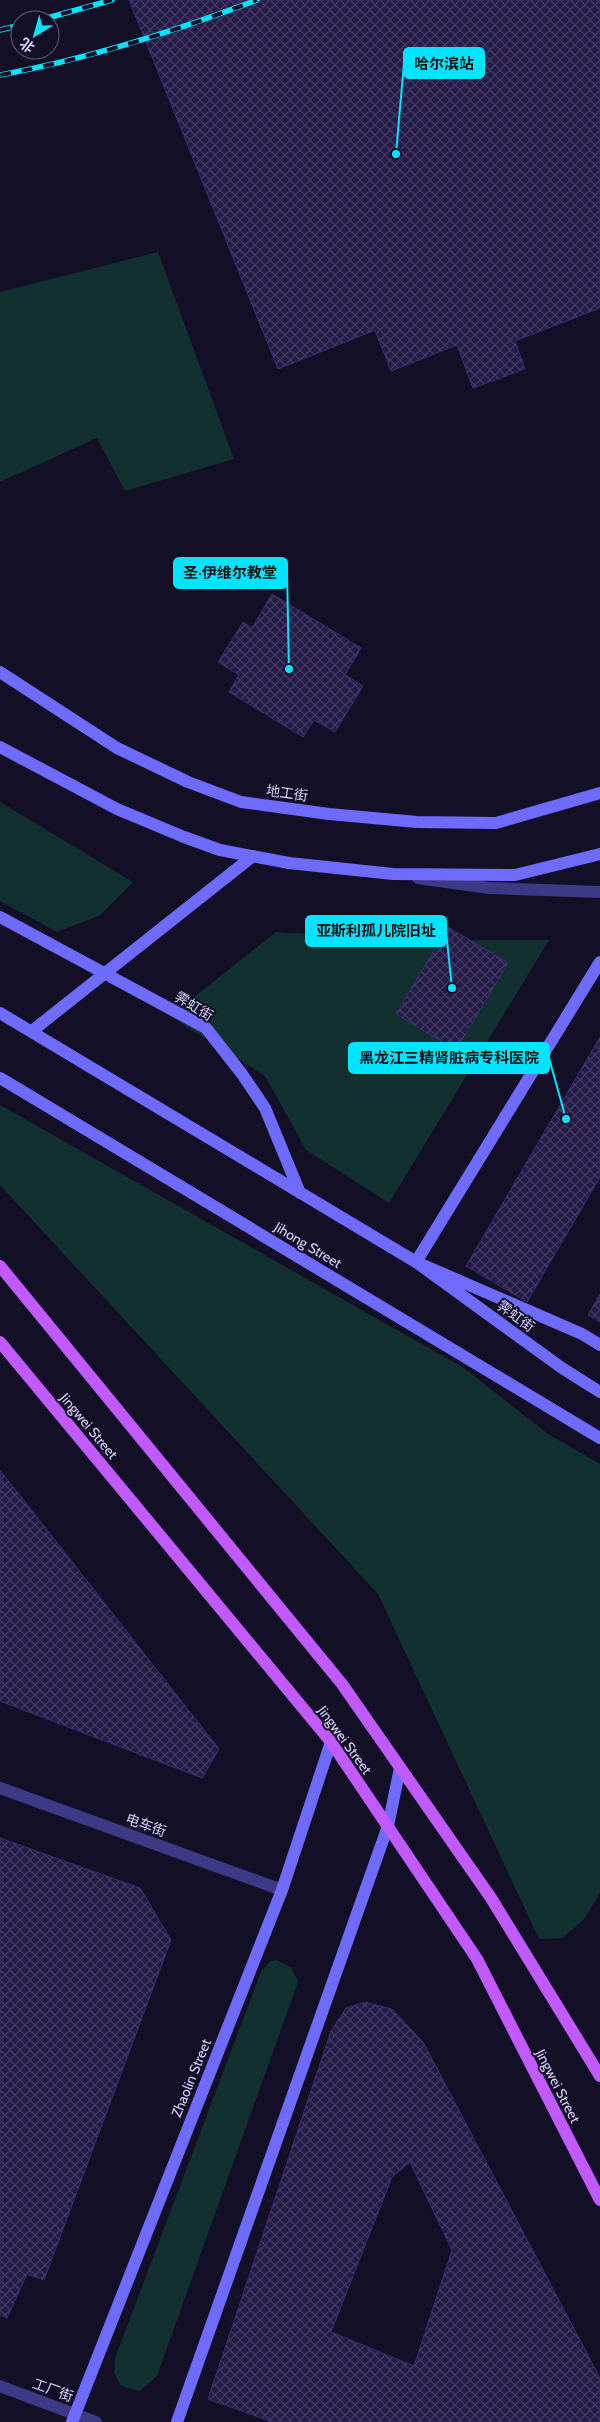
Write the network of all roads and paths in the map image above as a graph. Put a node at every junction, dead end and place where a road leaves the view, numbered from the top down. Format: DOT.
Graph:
graph roads {
  1 [pos="0,672"];
  2 [pos="0,747"];
  3 [pos="600,793"];
  4 [pos="600,854"];
  5 [pos="253,856"];
  6 [pos="346,869"];
  7 [pos="600,892"];
  8 [pos="0,917"];
  9 [pos="600,962"];
  10 [pos="105,974"];
  11 [pos="0,1013"];
  12 [pos="32,1031"];
  13 [pos="0,1078"];
  14 [pos="300,1193"];
  15 [pos="416,1262"];
  16 [pos="0,1266"];
  17 [pos="0,1342"];
  18 [pos="600,1345"];
  19 [pos="600,1392"];
  20 [pos="600,1438"];
  21 [pos="331,1742"];
  22 [pos="400,1768"];
  23 [pos="0,1788"];
  24 [pos="388,1826"];
  25 [pos="282,1890"];
  26 [pos="596,2062"];
  27 [pos="600,2076"];
  28 [pos="600,2200"];
  29 [pos="0,2386"];
  30 [pos="73,2418"];
  31 [pos="96,2422"];
  32 [pos="177,2422"];
  1 -- 3 [label="main road, 地工街"];
  2 -- 5 [label="main road"];
  4 -- 6 [label="main road"];
  5 -- 6 [label="main road"];
  5 -- 10 [label="main road"];
  6 -- 7 [label="street"];
  8 -- 10 [label="main road, 霁虹街"];
  9 -- 15 [label="main road"];
  10 -- 12 [label="main road"];
  10 -- 14 [label="main road, 霁虹街"];
  11 -- 12 [label="main road"];
  12 -- 14 [label="main road"];
  13 -- 20 [label="main road, Jihong Street"];
  14 -- 15 [label="main road"];
  15 -- 18 [label="main road"];
  15 -- 19 [label="main road, 霁虹街"];
  16 -- 22 [label="main road, Jingwei Street"];
  17 -- 21 [label="main road, Jingwei Street"];
  21 -- 24 [label="main road, Jingwei Street"];
  21 -- 25 [label="main road, Zhaolin Street"];
  22 -- 24 [label="main road"];
  22 -- 26 [label="main road, Jingwei Street"];
  23 -- 25 [label="street, 电车街"];
  24 -- 28 [label="main road, Jingwei Street"];
  24 -- 32 [label="main road"];
  25 -- 30 [label="main road, Zhaolin Street"];
  26 -- 27 [label="main road, Jingwei Street"];
  29 -- 30 [label="street, 工厂街"];
  30 -- 31 [label="street, 工厂街"];
}
